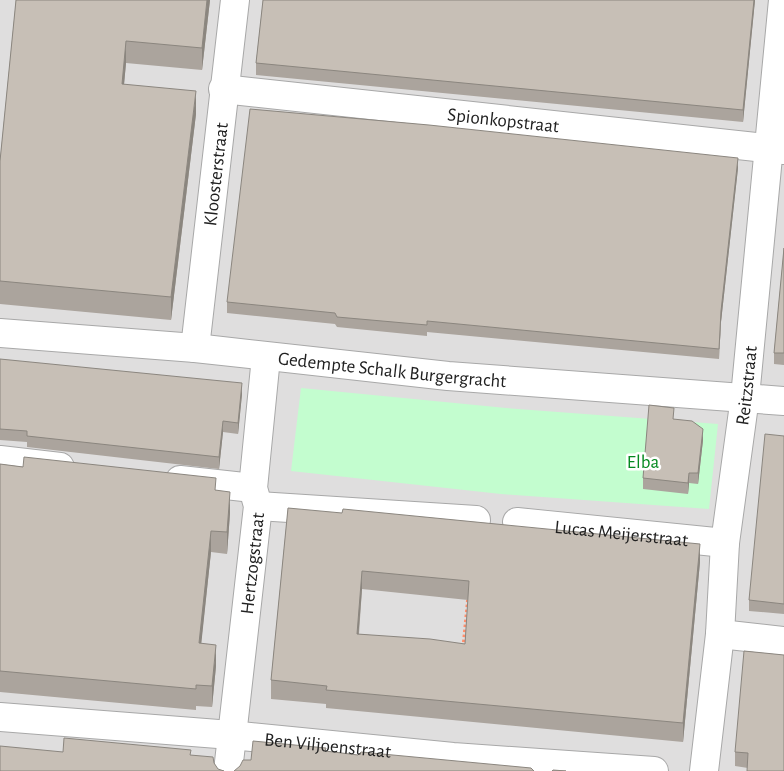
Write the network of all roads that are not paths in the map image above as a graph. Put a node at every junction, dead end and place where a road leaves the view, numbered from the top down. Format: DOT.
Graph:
graph roads {
  1 [pos="234,0"];
  2 [pos="783,0"];
  3 [pos="223,89"];
  4 [pos="777,149"];
  5 [pos="0,333"];
  6 [pos="195,348"];
  7 [pos="266,356"];
  8 [pos="745,397"];
  9 [pos="784,401"];
  10 [pos="0,460"];
  11 [pos="88,470"];
  12 [pos="156,477"];
  13 [pos="256,497"];
  14 [pos="476,520"];
  15 [pos="517,522"];
  16 [pos="725,543"];
  17 [pos="720,634"];
  18 [pos="784,641"];
  19 [pos="0,717"];
  20 [pos="232,734"];
  21 [pos="228,771"];
  22 [pos="654,771"];
  23 [pos="704,771"];
  1 -- 3 [label="street, Kloosterstraat"];
  2 -- 4 [label="street, Reitzstraat"];
  3 -- 4 [label="street, Spionkopstraat"];
  3 -- 6 [label="street, Kloosterstraat"];
  4 -- 8 [label="street, Reitzstraat"];
  5 -- 6 [label="street, Gedempte Schalk Burgergracht"];
  6 -- 7 [label="street, Gedempte Schalk Burgergracht"];
  7 -- 8 [label="street, Gedempte Schalk Burgergracht"];
  7 -- 13 [label="street, Hertzogstraat"];
  8 -- 9 [label="street, Gedempte Schalk Burgergracht"];
  8 -- 16 [label="street, Reitzstraat"];
  10 -- 11 [label="street"];
  12 -- 13 [label="street"];
  13 -- 14 [label="street"];
  13 -- 20 [label="street, Hertzogstraat"];
  15 -- 16 [label="street, Lucas Meijerstraat"];
  16 -- 17 [label="street, Reitzstraat"];
  17 -- 18 [label="street"];
  17 -- 23 [label="street, Reitzstraat"];
  19 -- 20 [label="street, Ben Viljoenstraat"];
  20 -- 21 [label="street, Hertzogstraat"];
  20 -- 22 [label="street, Ben Viljoenstraat"];
}
